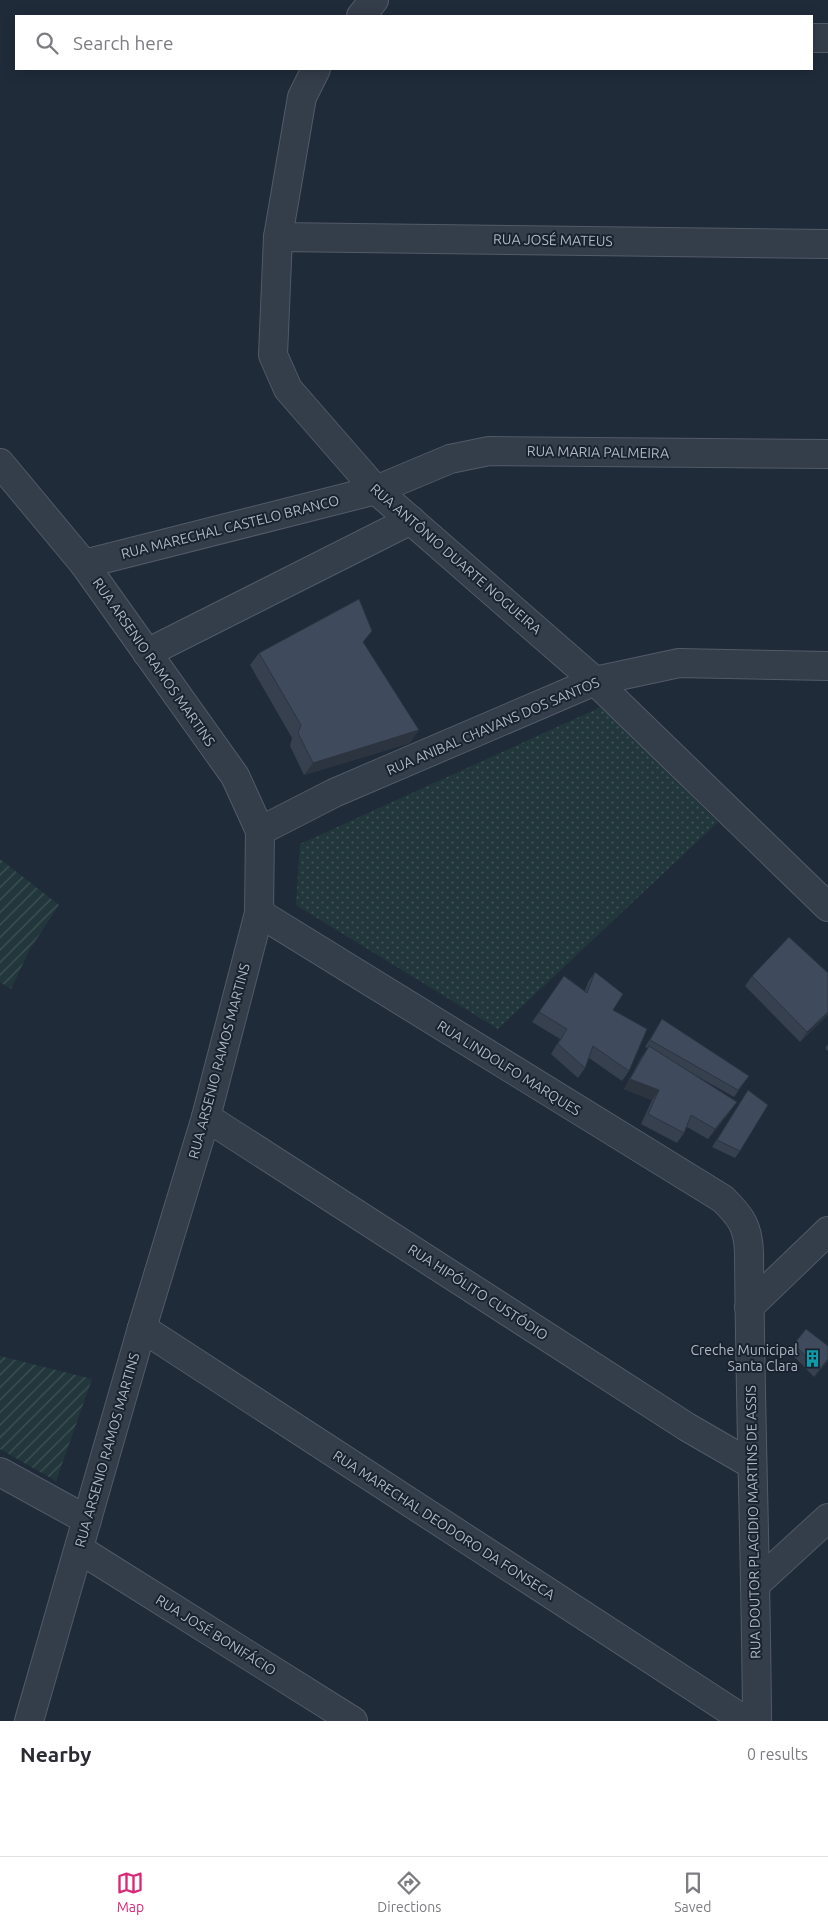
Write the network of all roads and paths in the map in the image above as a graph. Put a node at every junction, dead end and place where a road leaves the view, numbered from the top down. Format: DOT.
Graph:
graph roads {
  1 [pos="374,0"];
  2 [pos="361,15"];
  3 [pos="813,38"];
  4 [pos="828,38"];
  5 [pos="316,70"];
  6 [pos="278,237"];
  7 [pos="828,244"];
  8 [pos="828,454"];
  9 [pos="0,463"];
  10 [pos="376,490"];
  11 [pos="411,520"];
  12 [pos="84,564"];
  13 [pos="148,653"];
  14 [pos="828,666"];
  15 [pos="595,682"];
  16 [pos="260,831"];
  17 [pos="801,882"];
  18 [pos="828,882"];
  19 [pos="828,907"];
  20 [pos="259,914"];
  21 [pos="206,1118"];
  22 [pos="828,1231"];
  23 [pos="748,1234"];
  24 [pos="749,1307"];
  25 [pos="142,1328"];
  26 [pos="751,1464"];
  27 [pos="0,1472"];
  28 [pos="828,1518"];
  29 [pos="87,1520"];
  30 [pos="79,1549"];
  31 [pos="756,1584"];
  32 [pos="29,1721"];
  33 [pos="353,1721"];
  34 [pos="746,1721"];
  35 [pos="757,1721"];
  1 -- 2 [label="street"];
  3 -- 4 [label="street"];
  5 -- 6 [label="street, RUA ANTÔNIO DUARTE NOGUEIRA"];
  6 -- 7 [label="street, RUA JOSÉ MATEUS"];
  6 -- 10 [label="street, RUA ANTÔNIO DUARTE NOGUEIRA"];
  8 -- 10 [label="street, RUA MARIA PALMEIRA"];
  9 -- 12 [label="street, RUA ARSENIO RAMOS MARTINS"];
  10 -- 11 [label="street, RUA ANTÔNIO DUARTE NOGUEIRA"];
  10 -- 12 [label="street, RUA MARECHAL CASTELO BRANCO"];
  11 -- 13 [label="street"];
  11 -- 15 [label="street, RUA ANTÔNIO DUARTE NOGUEIRA"];
  12 -- 13 [label="street, RUA ARSENIO RAMOS MARTINS"];
  13 -- 16 [label="street, RUA ARSENIO RAMOS MARTINS"];
  14 -- 15 [label="street, RUA ANIBAL CHAVANS DOS SANTOS"];
  15 -- 16 [label="street, RUA ANIBAL CHAVANS DOS SANTOS"];
  15 -- 17 [label="street, RUA ANTÔNIO DUARTE NOGUEIRA"];
  16 -- 20 [label="street, RUA ARSENIO RAMOS MARTINS"];
  17 -- 18 [label="street"];
  17 -- 19 [label="street, RUA ANTÔNIO DUARTE NOGUEIRA"];
  20 -- 21 [label="street, RUA ARSENIO RAMOS MARTINS"];
  20 -- 23 [label="street, RUA LINDOLFO MARQUES"];
  21 -- 25 [label="street, RUA ARSENIO RAMOS MARTINS"];
  21 -- 26 [label="street, RUA HIPÓLITO CUSTÓDIO"];
  22 -- 24 [label="street"];
  23 -- 24 [label="street, RUA DOUTOR PLACIDIO MARTINS DE ASSIS"];
  24 -- 26 [label="street, RUA DOUTOR PLACIDIO MARTINS DE ASSIS"];
  25 -- 29 [label="street, RUA ARSENIO RAMOS MARTINS"];
  25 -- 34 [label="street, RUA MARECHAL DEODORO DA FONSECA"];
  26 -- 31 [label="street, RUA DOUTOR PLACIDIO MARTINS DE ASSIS"];
  27 -- 29 [label="street"];
  28 -- 31 [label="street"];
  29 -- 30 [label="street, RUA ARSENIO RAMOS MARTINS"];
  30 -- 32 [label="street, RUA ARSENIO RAMOS MARTINS"];
  30 -- 33 [label="street, RUA JOSÉ BONIFÁCIO"];
  31 -- 35 [label="street, RUA DOUTOR PLACIDIO MARTINS DE ASSIS"];
}
